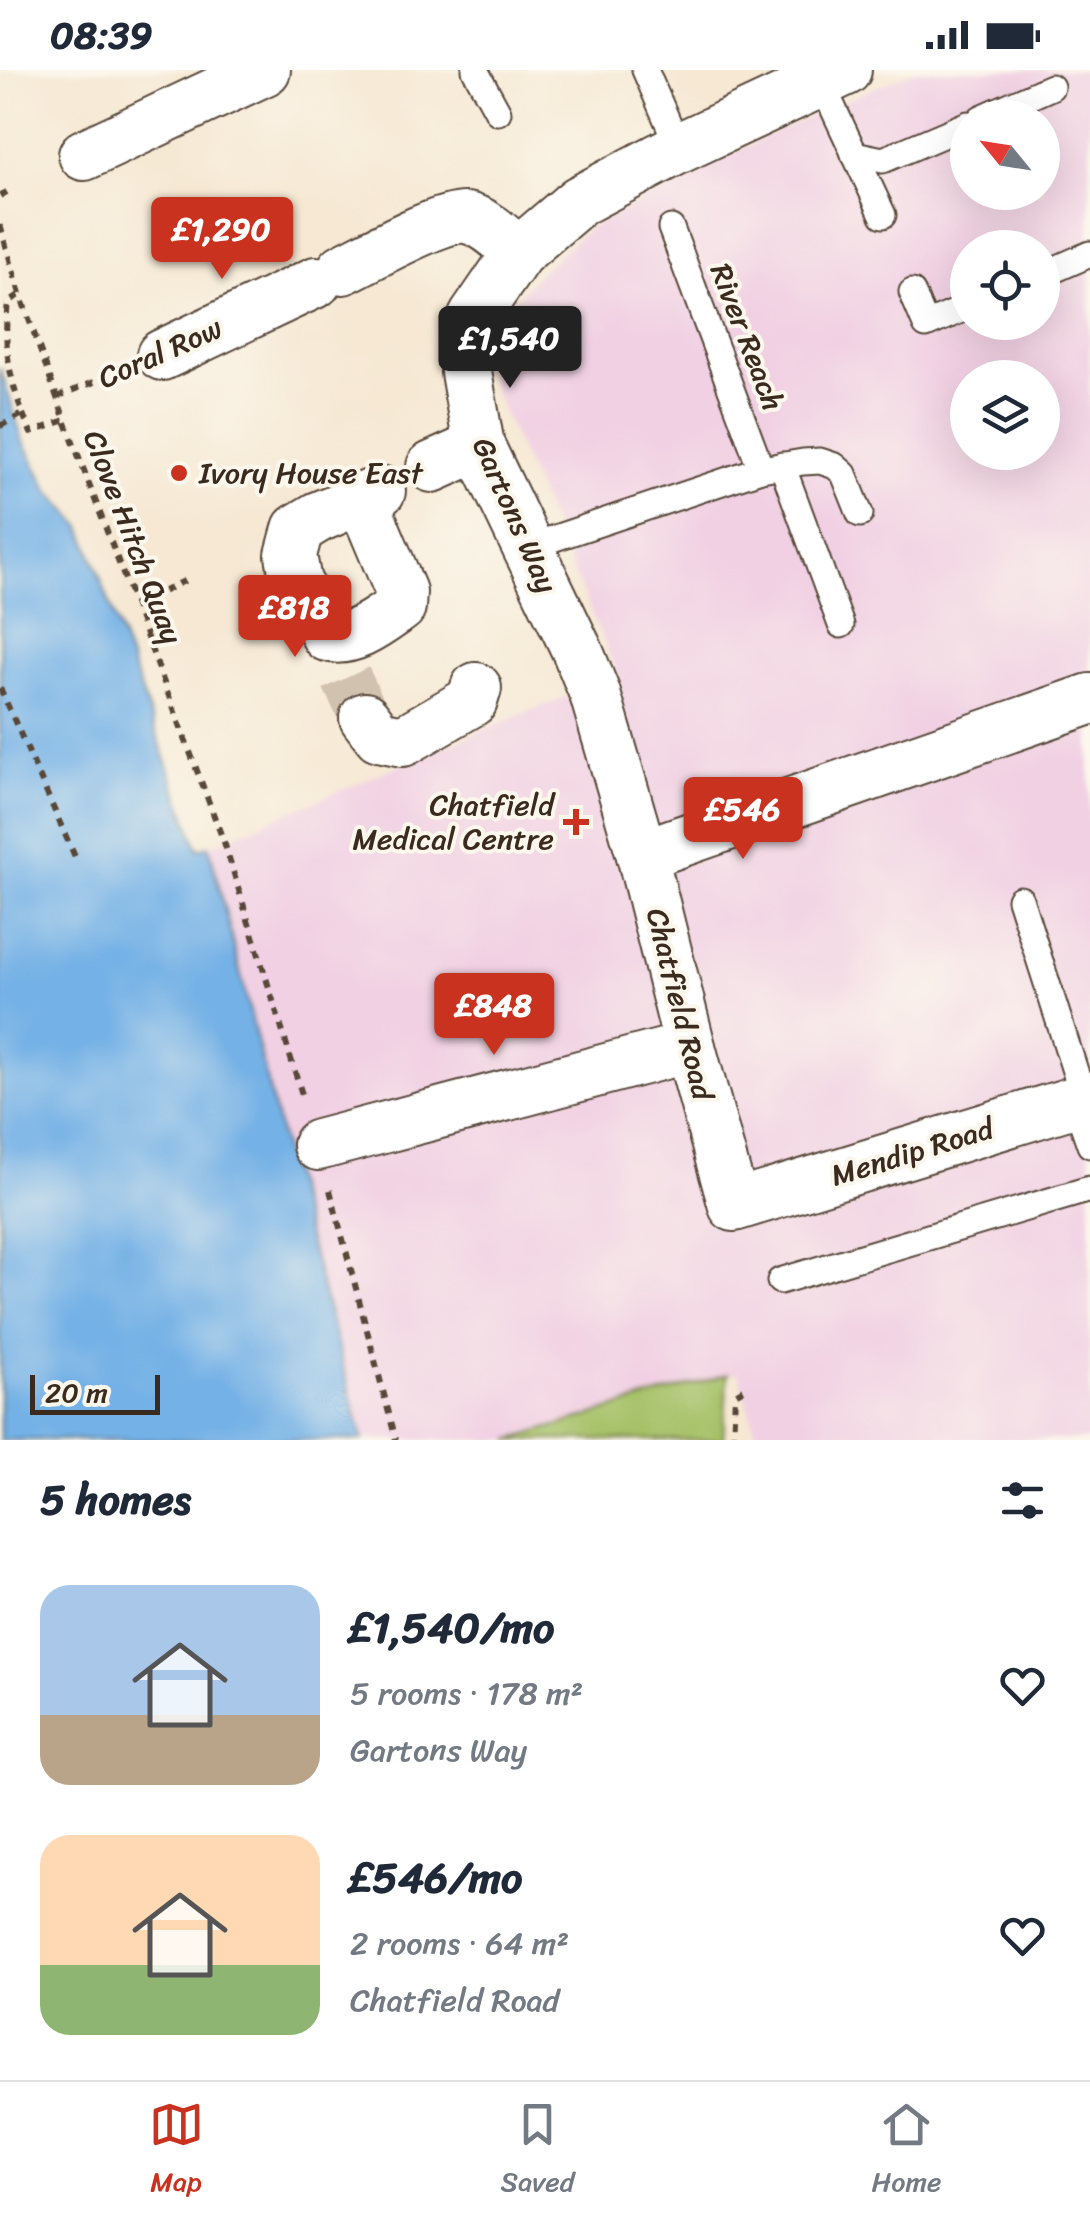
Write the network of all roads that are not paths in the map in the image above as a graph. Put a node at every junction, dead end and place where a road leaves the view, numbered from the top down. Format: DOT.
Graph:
graph roads {
  1 [pos="265,70"];
  2 [pos="475,70"];
  3 [pos="645,70"];
  4 [pos="834,76"];
  5 [pos="1051,87"];
  6 [pos="1022,100"];
  7 [pos="498,112"];
  8 [pos="950,132"];
  9 [pos="679,148"];
  10 [pos="854,154"];
  11 [pos="84,155"];
  12 [pos="883,215"];
  13 [pos="671,228"];
  14 [pos="518,252"];
  15 [pos="1090,254"];
  16 [pos="1060,266"];
  17 [pos="912,292"];
  18 [pos="950,315"];
  19 [pos="162,355"];
  20 [pos="479,446"];
  21 [pos="432,467"];
  22 [pos="772,467"];
  23 [pos="860,514"];
  24 [pos="528,547"];
  25 [pos="841,625"];
  26 [pos="346,677"];
  27 [pos="476,688"];
  28 [pos="1090,699"];
  29 [pos="642,855"];
  30 [pos="1020,899"];
  31 [pos="690,1048"];
  32 [pos="1085,1111"];
  33 [pos="318,1145"];
  34 [pos="1090,1190"];
  35 [pos="734,1206"];
  36 [pos="780,1282"];
  1 -- 11 [label="street"];
  2 -- 7 [label="lane"];
  3 -- 9 [label="lane"];
  4 -- 9 [label="street, Gartons Way"];
  4 -- 10 [label="lane"];
  5 -- 6 [label="lane"];
  8 -- 10 [label="lane"];
  9 -- 14 [label="street, Gartons Way"];
  10 -- 12 [label="lane"];
  13 -- 22 [label="lane, River Reach"];
  14 -- 19 [label="street, Coral Row"];
  14 -- 20 [label="street, Gartons Way"];
  15 -- 16 [label="lane"];
  17 -- 18 [label="lane"];
  20 -- 21 [label="street"];
  20 -- 24 [label="street, Gartons Way"];
  22 -- 23 [label="lane"];
  22 -- 24 [label="lane"];
  22 -- 25 [label="lane, River Reach"];
  24 -- 29 [label="street, Gartons Way"];
  26 -- 26 [label="street"];
  26 -- 27 [label="street"];
  28 -- 29 [label="street"];
  29 -- 31 [label="street, Chatfield Road"];
  30 -- 32 [label="lane"];
  31 -- 33 [label="street"];
  31 -- 35 [label="street, Chatfield Road"];
  32 -- 35 [label="street, Mendip Road"];
  34 -- 36 [label="lane"];
}
